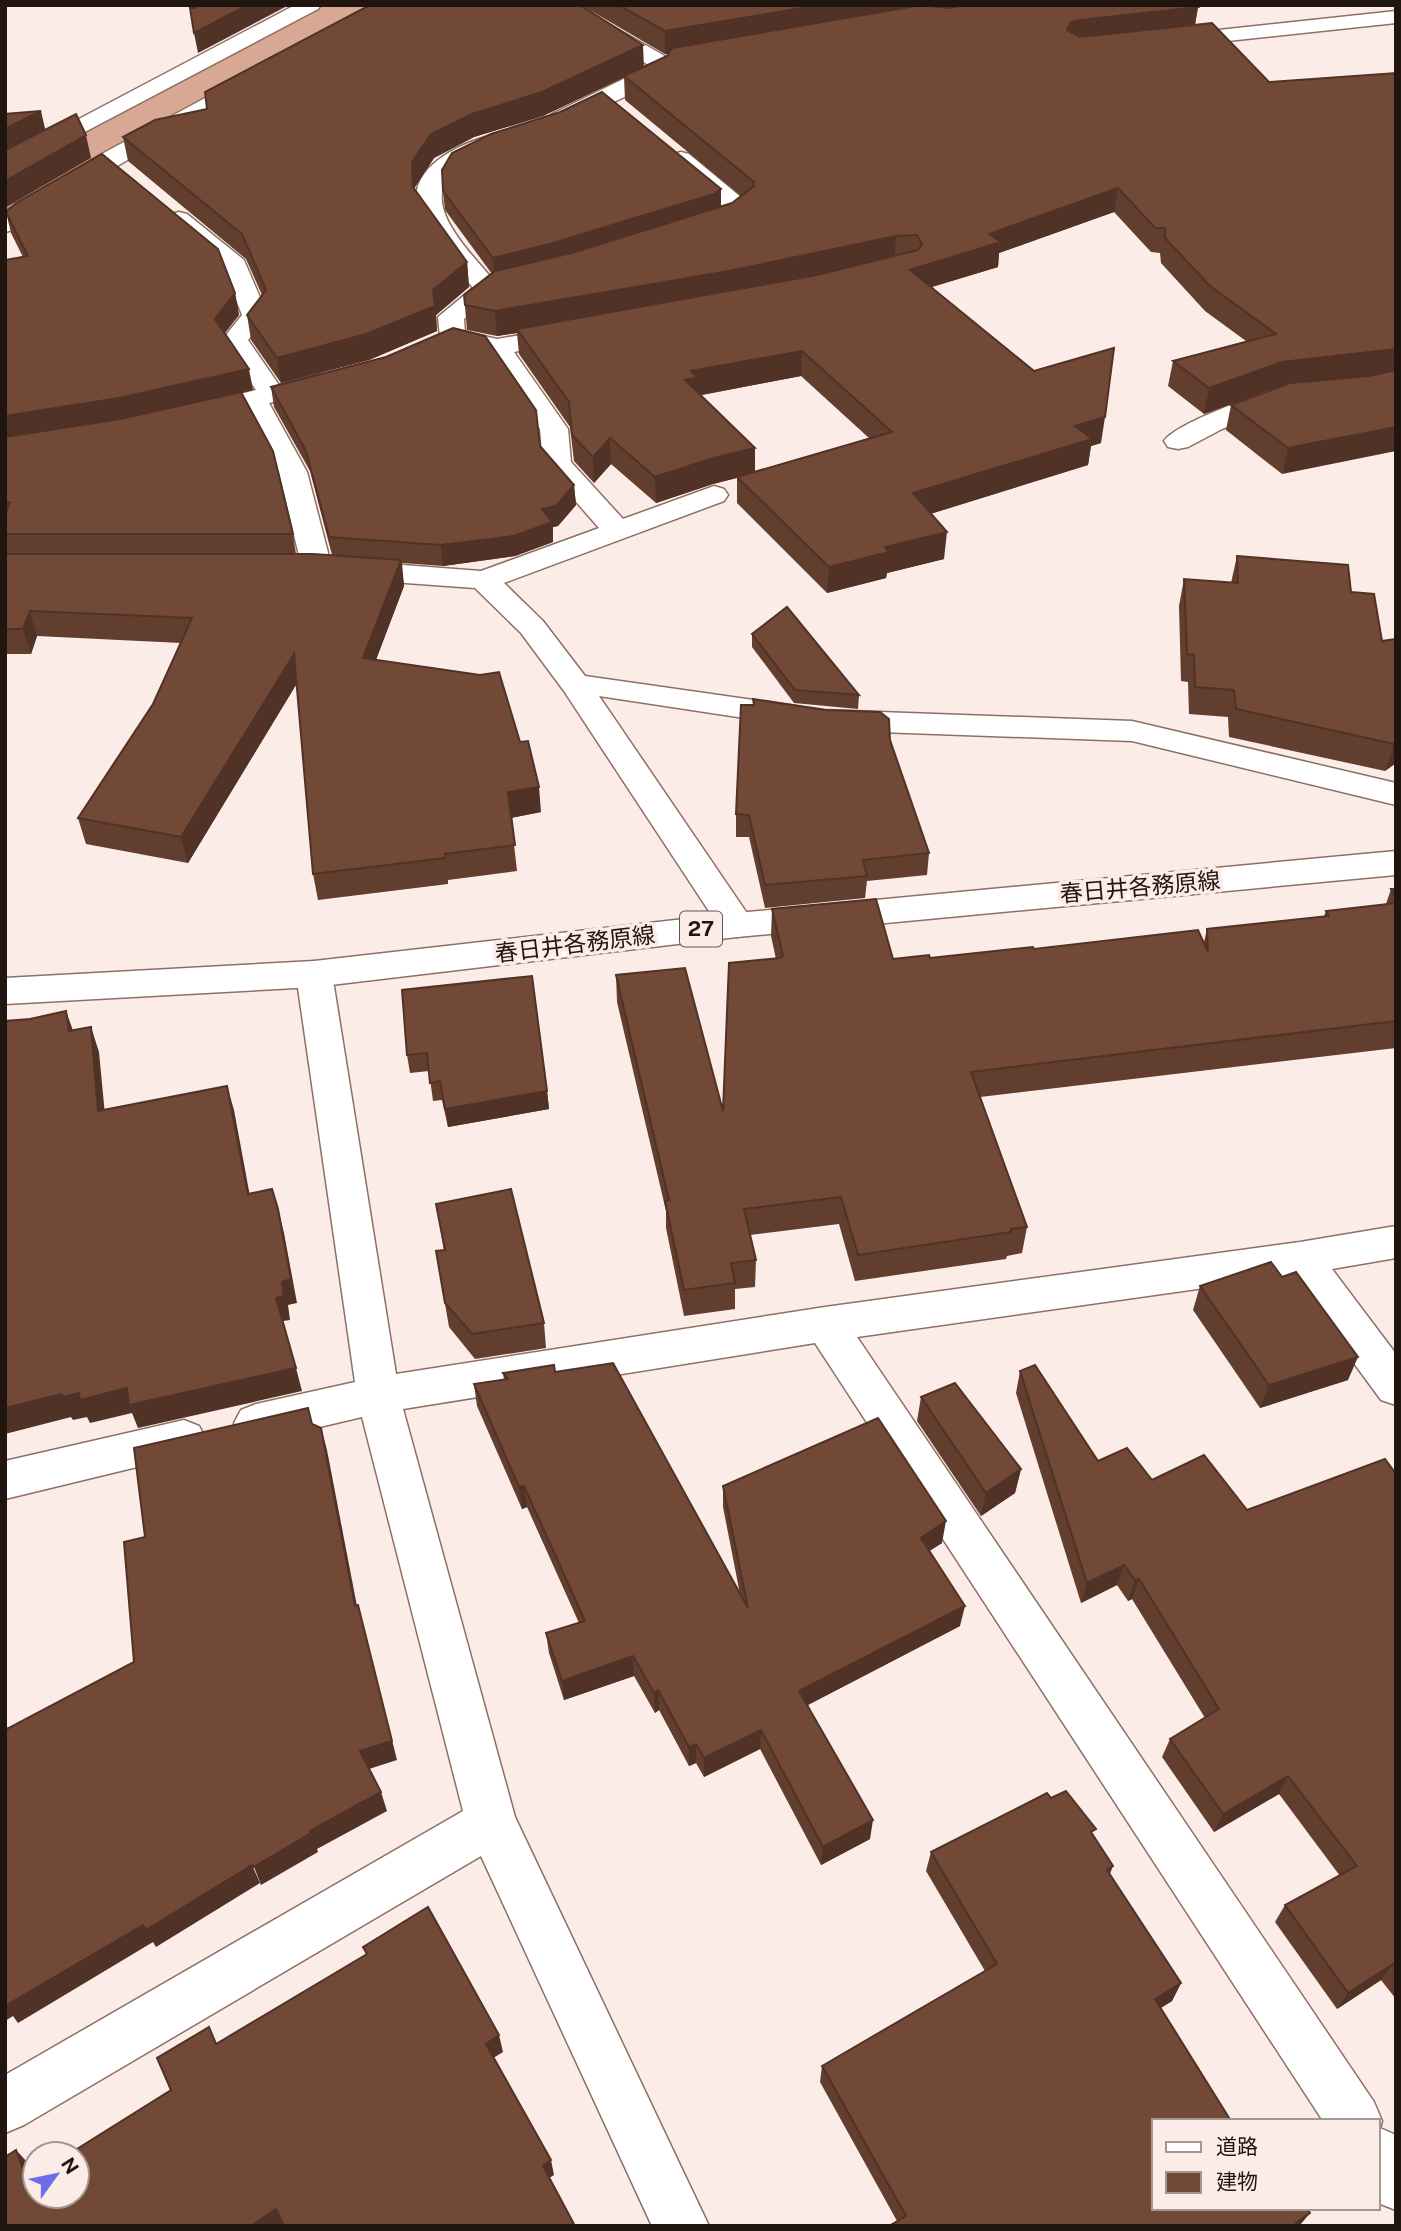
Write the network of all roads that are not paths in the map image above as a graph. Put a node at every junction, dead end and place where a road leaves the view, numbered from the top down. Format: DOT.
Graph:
graph roads {
  1 [pos="310,5"];
  2 [pos="560,5"];
  3 [pos="1396,17"];
  4 [pos="1146,44"];
  5 [pos="275,66"];
  6 [pos="606,98"];
  7 [pos="626,115"];
  8 [pos="541,127"];
  9 [pos="517,134"];
  10 [pos="668,148"];
  11 [pos="108,160"];
  12 [pos="5,167"];
  13 [pos="129,177"];
  14 [pos="161,204"];
  15 [pos="5,225"];
  16 [pos="684,232"];
  17 [pos="512,283"];
  18 [pos="486,289"];
  19 [pos="592,331"];
  20 [pos="497,347"];
  21 [pos="352,374"];
  22 [pos="1306,395"];
  23 [pos="263,398"];
  24 [pos="177,418"];
  25 [pos="1178,441"];
  26 [pos="714,495"];
  27 [pos="617,530"];
  28 [pos="484,580"];
  29 [pos="576,685"];
  30 [pos="1396,794"];
  31 [pos="1396,863"];
  32 [pos="737,925"];
  33 [pos="314,974"];
  34 [pos="5,991"];
  35 [pos="1396,1242"];
  36 [pos="1300,1258"];
  37 [pos="825,1324"];
  38 [pos="1396,1387"];
  39 [pos="378,1395"];
  40 [pos="5,1480"];
  41 [pos="491,1822"];
  42 [pos="5,2106"];
  43 [pos="1354,2119"];
  44 [pos="1380,2158"];
  45 [pos="1396,2182"];
  46 [pos="681,2226"];
  1 -- 12 [label="street"];
  2 -- 6 [label="street"];
  3 -- 4 [label="street"];
  5 -- 11 [label="street"];
  6 -- 7 [label="street"];
  6 -- 8 [label="street"];
  9 -- 18 [label="street"];
  10 -- 16 [label="street"];
  11 -- 13 [label="street"];
  11 -- 15 [label="street"];
  14 -- 23 [label="street"];
  17 -- 18 [label="street"];
  18 -- 20 [label="street"];
  19 -- 20 [label="street"];
  20 -- 27 [label="street"];
  21 -- 23 [label="street"];
  22 -- 25 [label="street"];
  23 -- 24 [label="street"];
  23 -- 28 [label="street"];
  26 -- 27 [label="street"];
  27 -- 28 [label="street"];
  28 -- 29 [label="street"];
  29 -- 30 [label="street"];
  29 -- 32 [label="street"];
  31 -- 32 [label="street, 春日井各務原線 / 27"];
  32 -- 33 [label="street, 春日井各務原線 / 27"];
  33 -- 34 [label="street, 春日井各務原線 / 27"];
  33 -- 39 [label="street"];
  35 -- 36 [label="street"];
  36 -- 37 [label="street"];
  36 -- 38 [label="street"];
  37 -- 39 [label="street"];
  37 -- 43 [label="street"];
  39 -- 40 [label="street"];
  39 -- 41 [label="street"];
  41 -- 42 [label="street"];
  41 -- 46 [label="street"];
  44 -- 45 [label="street"];
}
